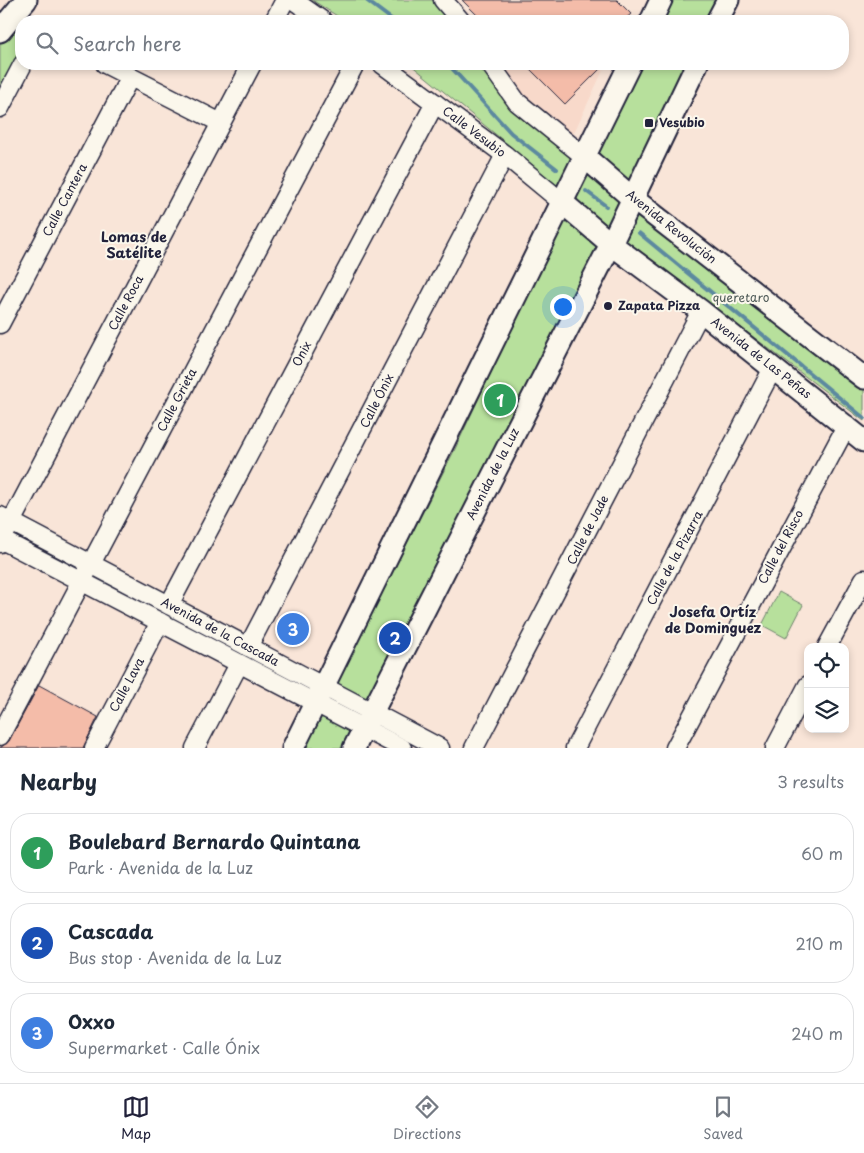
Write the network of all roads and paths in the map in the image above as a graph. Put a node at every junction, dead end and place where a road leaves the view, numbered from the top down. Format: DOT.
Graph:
graph roads {
  1 [pos="26,0"];
  2 [pos="285,0"];
  3 [pos="293,0"];
  4 [pos="443,0"];
  5 [pos="661,0"];
  6 [pos="728,0"];
  7 [pos="277,15"];
  8 [pos="314,15"];
  9 [pos="456,15"];
  10 [pos="654,15"];
  11 [pos="720,15"];
  12 [pos="0,30"];
  13 [pos="20,70"];
  14 [pos="118,70"];
  15 [pos="249,70"];
  16 [pos="352,70"];
  17 [pos="390,70"];
  18 [pos="494,70"];
  19 [pos="627,70"];
  20 [pos="694,70"];
  21 [pos="130,76"];
  22 [pos="435,103"];
  23 [pos="0,108"];
  24 [pos="221,123"];
  25 [pos="505,155"];
  26 [pos="589,161"];
  27 [pos="627,193"];
  28 [pos="570,210"];
  29 [pos="606,239"];
  30 [pos="701,311"];
  31 [pos="0,324"];
  32 [pos="773,368"];
  33 [pos="864,378"];
  34 [pos="847,425"];
  35 [pos="864,440"];
  36 [pos="6,519"];
  37 [pos="1,541"];
  38 [pos="90,564"];
  39 [pos="864,579"];
  40 [pos="81,581"];
  41 [pos="169,605"];
  42 [pos="160,622"];
  43 [pos="830,643"];
  44 [pos="248,647"];
  45 [pos="240,664"];
  46 [pos="806,688"];
  47 [pos="330,700"];
  48 [pos="367,721"];
  49 [pos="0,736"];
  50 [pos="94,748"];
  51 [pos="195,748"];
  52 [pos="293,748"];
  53 [pos="354,748"];
  54 [pos="402,748"];
  55 [pos="440,748"];
  56 [pos="474,748"];
  57 [pos="575,748"];
  58 [pos="674,748"];
  59 [pos="775,748"];
  1 -- 12 [label="main road"];
  2 -- 7 [label="street"];
  3 -- 8 [label="street"];
  4 -- 9 [label="street"];
  5 -- 10 [label="main road"];
  6 -- 11 [label="main road"];
  13 -- 23 [label="street"];
  14 -- 21 [label="street"];
  15 -- 24 [label="street, Calle Roca"];
  16 -- 38 [label="street, Calle Grieta"];
  17 -- 22 [label="street, Calle Vesubio"];
  18 -- 26 [label="street, Avenida Revolución"];
  19 -- 26 [label="main road"];
  20 -- 27 [label="main road, Avenida de la Luz"];
  21 -- 24 [label="street"];
  21 -- 31 [label="street, Calle Cantera"];
  22 -- 25 [label="street, Calle Vesubio"];
  22 -- 41 [label="street, Onix"];
  24 -- 36 [label="street, Calle Roca"];
  25 -- 28 [label="street, Calle Vesubio"];
  25 -- 44 [label="street, Calle Ónix"];
  26 -- 27 [label="main road, Avenida Revolución"];
  26 -- 28 [label="main road"];
  27 -- 29 [label="main road, Avenida de la Luz"];
  27 -- 33 [label="main road, Avenida Revolución"];
  28 -- 29 [label="main road, Avenida de Las Peñas"];
  28 -- 47 [label="main road"];
  29 -- 30 [label="main road, Avenida de Las Peñas"];
  29 -- 48 [label="main road, Avenida de la Luz"];
  30 -- 32 [label="main road, Avenida de Las Peñas"];
  30 -- 56 [label="street, Calle de Jade"];
  32 -- 34 [label="main road, Avenida de Las Peñas"];
  32 -- 57 [label="street, Calle de la Pizarra"];
  34 -- 35 [label="main road, Avenida de Las Peñas"];
  34 -- 58 [label="street, Calle del Risco"];
  36 -- 37 [label="street, Calle Roca"];
  36 -- 38 [label="street, Avenida de la Cascada"];
  37 -- 40 [label="street, Avenida de la Cascada"];
  38 -- 40 [label="street, Calle Grieta"];
  38 -- 41 [label="street, Avenida de la Cascada"];
  39 -- 43 [label="street"];
  40 -- 42 [label="street, Avenida de la Cascada"];
  40 -- 49 [label="street, Calle Grieta"];
  41 -- 44 [label="street, Avenida de la Cascada"];
  42 -- 45 [label="street, Avenida de la Cascada"];
  42 -- 50 [label="street, Calle Lava"];
  44 -- 47 [label="street, Avenida de la Cascada"];
  45 -- 47 [label="street, Avenida de la Cascada"];
  45 -- 51 [label="street"];
  46 -- 59 [label="street"];
  47 -- 48 [label="street, Avenida de la Cascada"];
  47 -- 52 [label="main road"];
  48 -- 53 [label="main road, Avenida de la Luz"];
  48 -- 54 [label="street, Avenida de la Cascada"];
  48 -- 55 [label="street, Avenida de la Cascada"];
}
